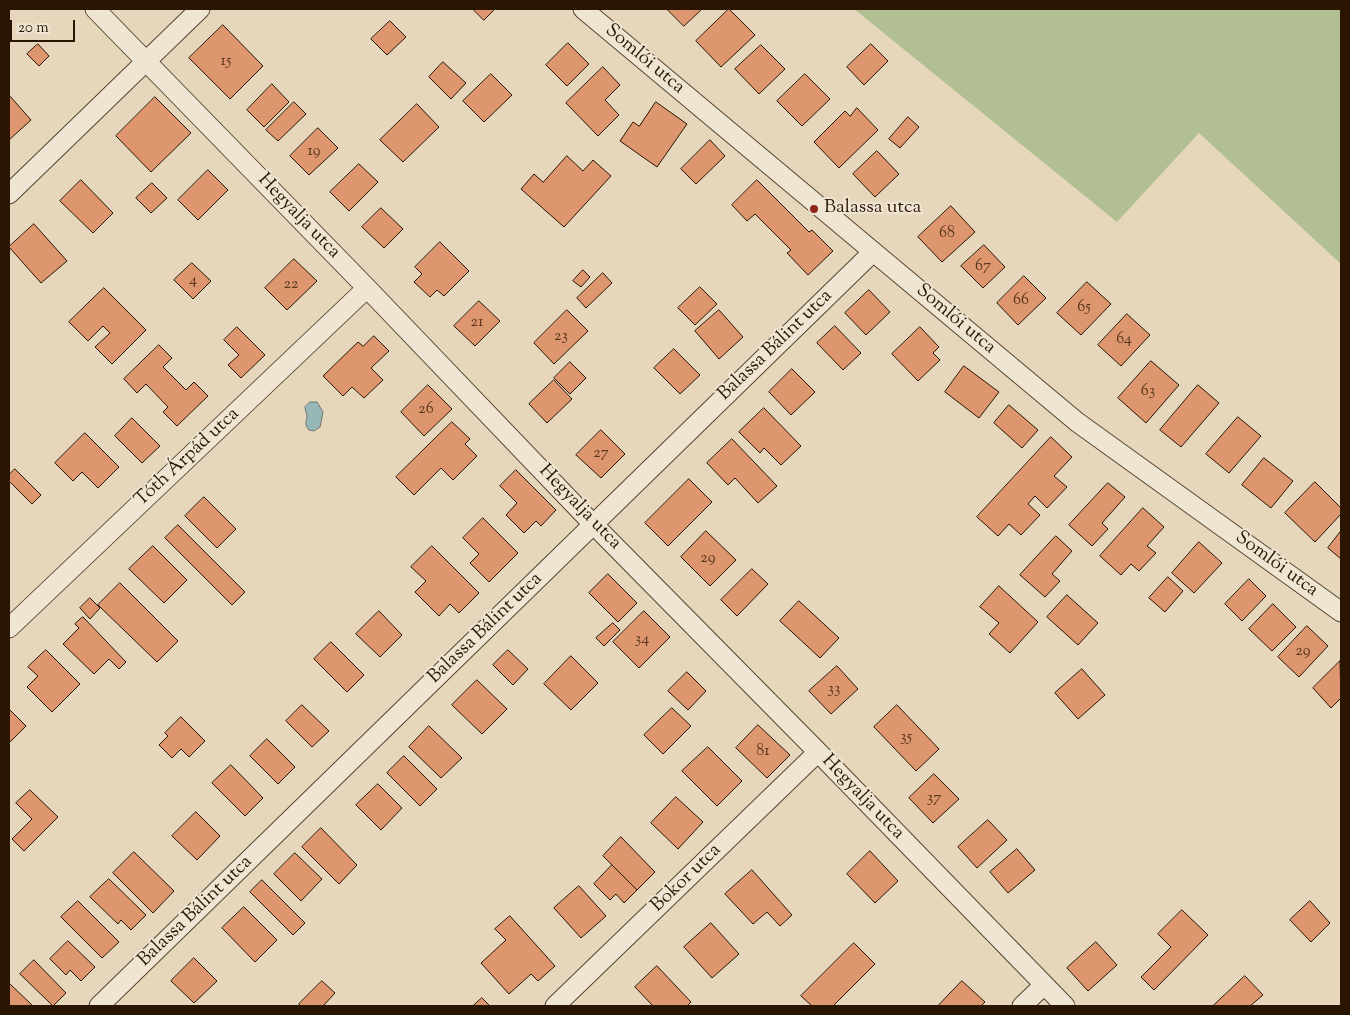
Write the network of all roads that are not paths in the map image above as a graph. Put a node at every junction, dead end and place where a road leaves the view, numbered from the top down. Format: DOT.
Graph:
graph roads {
  1 [pos="95,9"];
  2 [pos="200,9"];
  3 [pos="583,9"];
  4 [pos="146,62"];
  5 [pos="9,194"];
  6 [pos="873,252"];
  7 [pos="368,288"];
  8 [pos="593,524"];
  9 [pos="1341,612"];
  10 [pos="9,628"];
  11 [pos="818,752"];
  12 [pos="1044,985"];
  13 [pos="99,1006"];
  14 [pos="555,1006"];
  15 [pos="1022,1006"];
  16 [pos="1064,1006"];
  1 -- 4 [label="street, Hegyalja utca"];
  2 -- 4 [label="street"];
  3 -- 6 [label="street, Somlói utca"];
  4 -- 5 [label="street"];
  4 -- 7 [label="street, Hegyalja utca"];
  6 -- 8 [label="street, Balassa Bálint utca"];
  6 -- 9 [label="street, Somlói utca"];
  7 -- 8 [label="street, Hegyalja utca"];
  7 -- 10 [label="street, Tóth Árpád utca"];
  8 -- 11 [label="street, Hegyalja utca"];
  8 -- 13 [label="street, Balassa Bálint utca"];
  11 -- 12 [label="street, Hegyalja utca"];
  11 -- 14 [label="street, Bokor utca"];
  12 -- 15 [label="street"];
  12 -- 16 [label="street, Hegyalja utca"];
}
